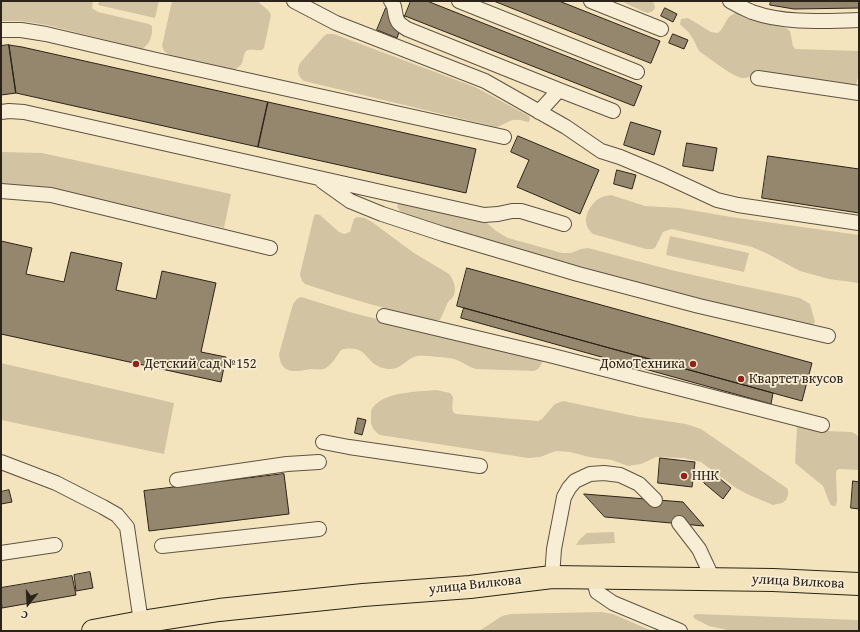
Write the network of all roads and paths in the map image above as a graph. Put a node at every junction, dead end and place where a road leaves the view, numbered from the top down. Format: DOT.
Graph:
graph roads {
  1 [pos="294,1"];
  2 [pos="391,1"];
  3 [pos="458,1"];
  4 [pos="591,1"];
  5 [pos="730,1"];
  6 [pos="859,20"];
  7 [pos="660,29"];
  8 [pos="1,30"];
  9 [pos="637,72"];
  10 [pos="758,78"];
  11 [pos="559,90"];
  12 [pos="859,93"];
  13 [pos="613,111"];
  14 [pos="1,112"];
  15 [pos="539,112"];
  16 [pos="504,137"];
  17 [pos="316,177"];
  18 [pos="1,191"];
  19 [pos="859,223"];
  20 [pos="564,224"];
  21 [pos="270,248"];
  22 [pos="384,316"];
  23 [pos="828,336"];
  24 [pos="822,425"];
  25 [pos="324,442"];
  26 [pos="1,462"];
  27 [pos="319,462"];
  28 [pos="480,466"];
  29 [pos="177,480"];
  30 [pos="655,500"];
  31 [pos="679,523"];
  32 [pos="319,529"];
  33 [pos="55,545"];
  34 [pos="162,546"];
  35 [pos="1,553"];
  36 [pos="552,577"];
  37 [pos="593,577"];
  38 [pos="713,579"];
  39 [pos="859,584"];
  40 [pos="141,622"];
  41 [pos="93,631"];
  42 [pos="680,631"];
  1 -- 15 [label="lane"];
  2 -- 11 [label="lane"];
  3 -- 9 [label="lane"];
  4 -- 7 [label="lane"];
  5 -- 6 [label="lane"];
  8 -- 16 [label="lane"];
  10 -- 12 [label="lane"];
  11 -- 13 [label="lane"];
  11 -- 15 [label="lane"];
  14 -- 17 [label="lane"];
  15 -- 19 [label="lane"];
  17 -- 20 [label="lane"];
  17 -- 23 [label="lane"];
  18 -- 21 [label="lane"];
  22 -- 24 [label="lane"];
  25 -- 28 [label="lane"];
  26 -- 40 [label="lane"];
  27 -- 29 [label="lane"];
  30 -- 36 [label="lane"];
  31 -- 38 [label="lane"];
  32 -- 34 [label="lane"];
  33 -- 35 [label="lane"];
  36 -- 37 [label="main road, улица Вилкова"];
  36 -- 40 [label="main road, улица Вилкова"];
  37 -- 38 [label="main road, улица Вилкова"];
  37 -- 42 [label="lane"];
  38 -- 39 [label="main road, улица Вилкова"];
  40 -- 41 [label="main road, улица Вилкова"];
}
